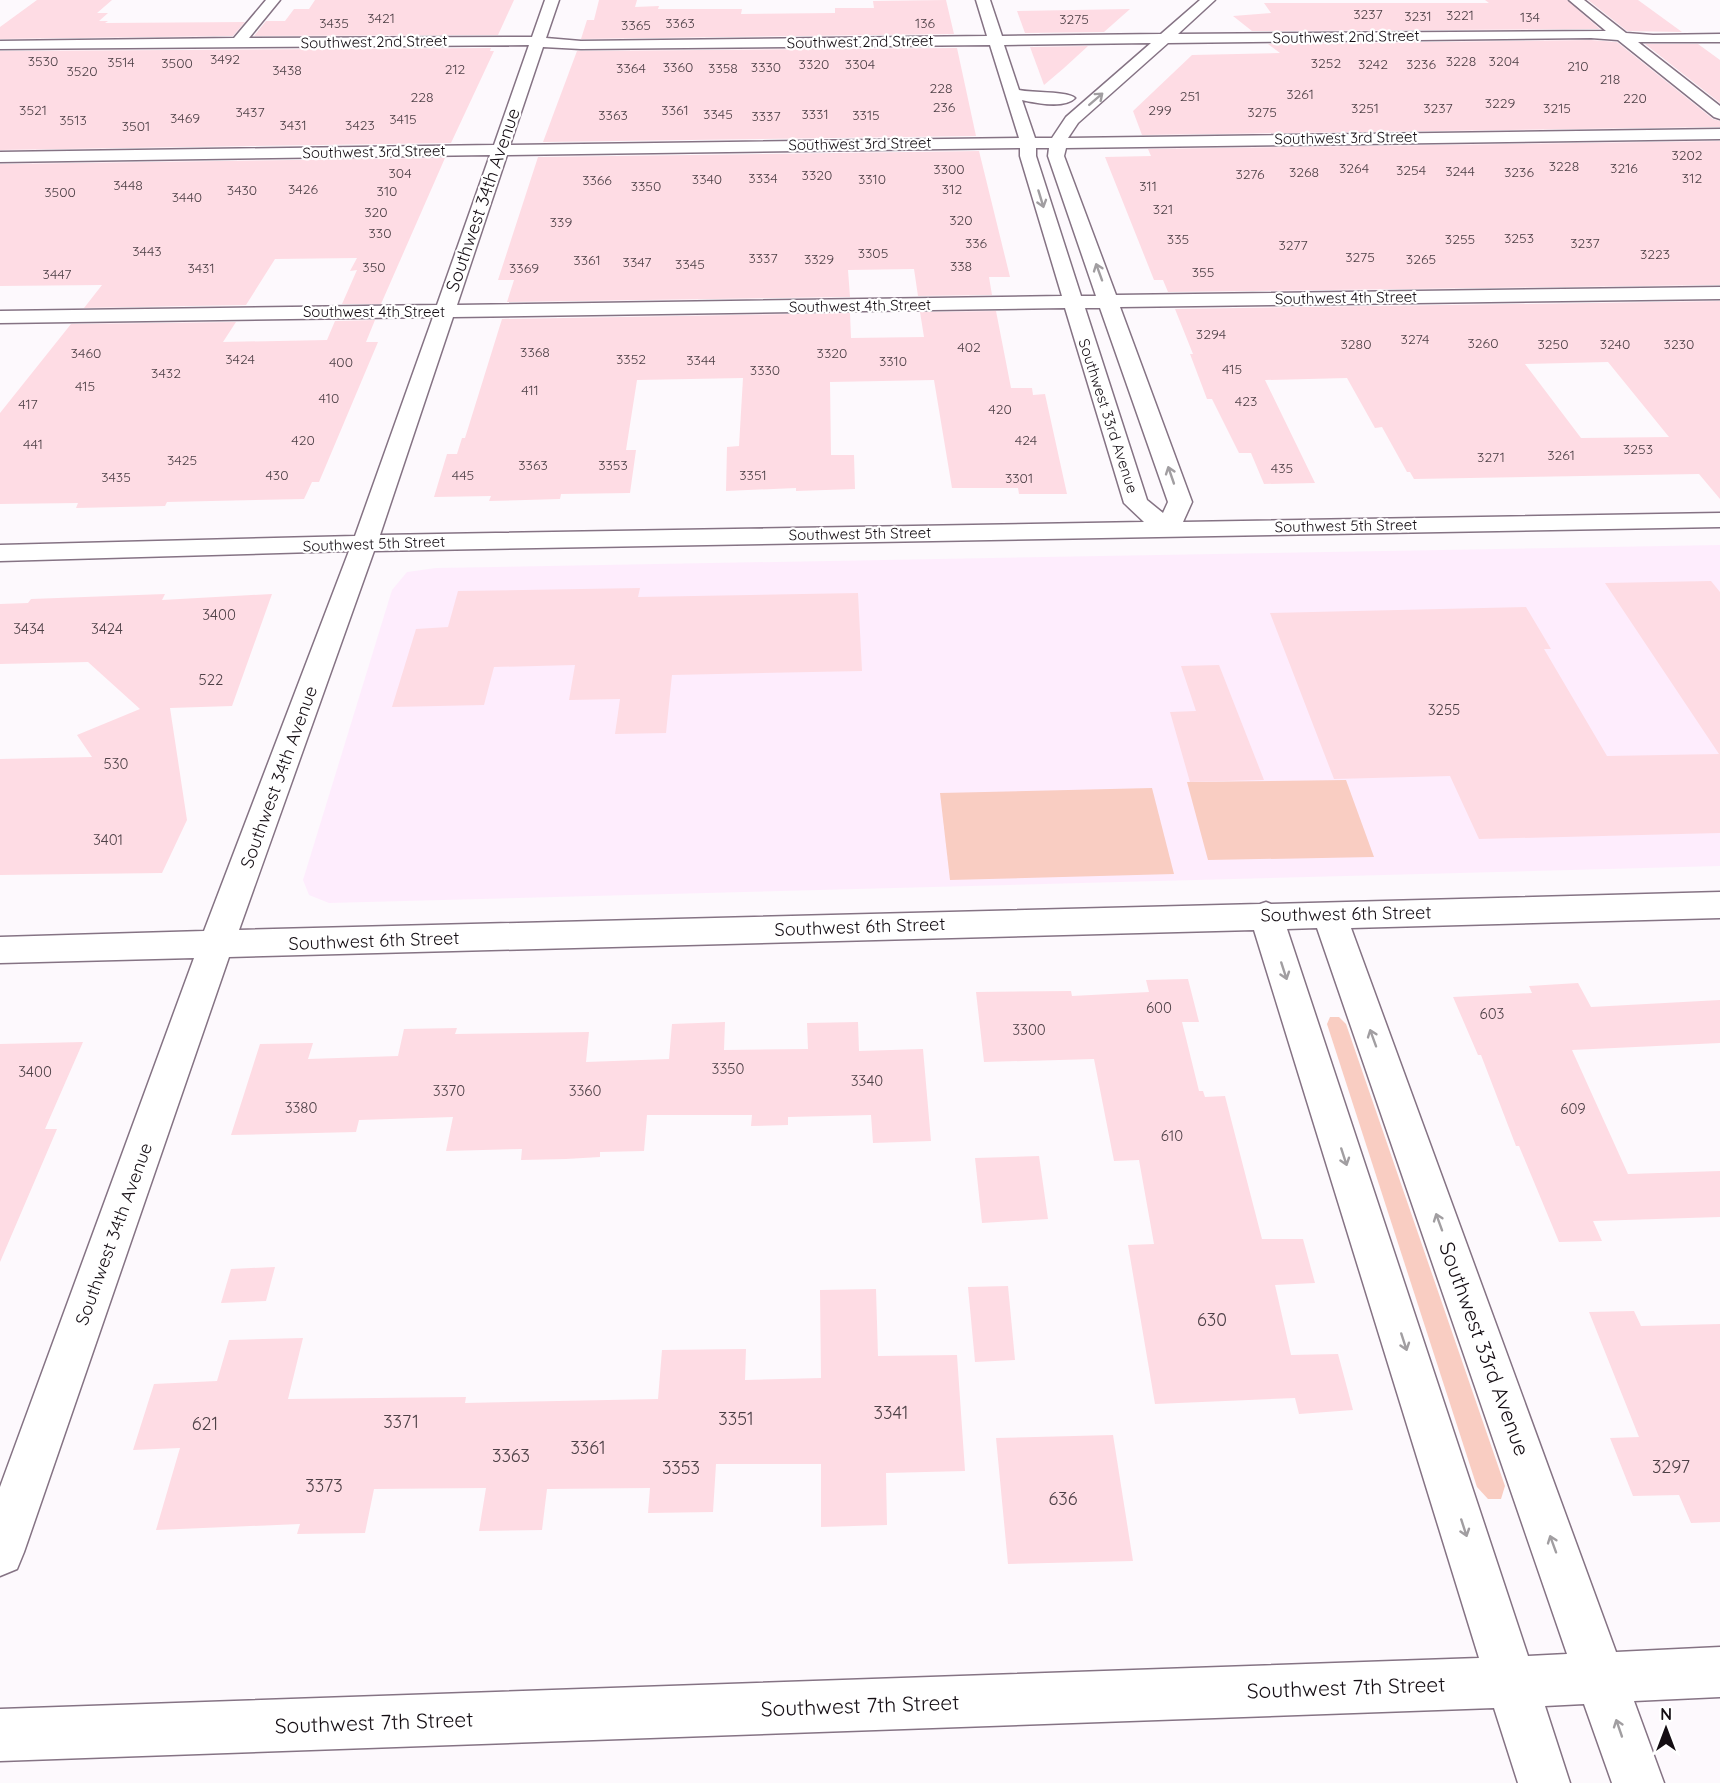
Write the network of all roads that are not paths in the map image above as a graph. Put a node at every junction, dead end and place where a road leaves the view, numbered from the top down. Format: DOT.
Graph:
graph roads {
  1 [pos="273,0"];
  2 [pos="552,0"];
  3 [pos="983,0"];
  4 [pos="1208,0"];
  5 [pos="1576,0"];
  6 [pos="1151,26"];
  7 [pos="1622,37"];
  8 [pos="1720,38"];
  9 [pos="1135,39"];
  10 [pos="1161,39"];
  11 [pos="996,41"];
  12 [pos="537,42"];
  13 [pos="238,43"];
  14 [pos="0,45"];
  15 [pos="1118,54"];
  16 [pos="1013,93"];
  17 [pos="1053,111"];
  18 [pos="1720,114"];
  19 [pos="1034,134"];
  20 [pos="1720,134"];
  21 [pos="1058,142"];
  22 [pos="500,150"];
  23 [pos="0,157"];
  24 [pos="1720,293"];
  25 [pos="1110,302"];
  26 [pos="1072,303"];
  27 [pos="445,311"];
  28 [pos="8,316"];
  29 [pos="0,337"];
  30 [pos="1720,520"];
  31 [pos="1167,529"];
  32 [pos="364,544"];
  33 [pos="0,553"];
  34 [pos="1720,905"];
  35 [pos="1329,914"];
  36 [pos="1266,915"];
  37 [pos="216,946"];
  38 [pos="0,950"];
  39 [pos="0,1552"];
  40 [pos="1720,1672"];
  41 [pos="1601,1677"];
  42 [pos="1512,1682"];
  43 [pos="0,1736"];
  44 [pos="1544,1783"];
  45 [pos="1638,1783"];
  1 -- 13 [label="street"];
  2 -- 12 [label="street, Southwest 34th Avenue"];
  3 -- 11 [label="street, Southwest 33rd Avenue"];
  4 -- 10 [label="street"];
  5 -- 7 [label="street"];
  6 -- 9 [label="street"];
  7 -- 8 [label="street, Southwest 2nd Street"];
  7 -- 10 [label="street, Southwest 2nd Street"];
  7 -- 18 [label="street"];
  9 -- 10 [label="street, Southwest 2nd Street"];
  9 -- 11 [label="street, Southwest 2nd Street"];
  9 -- 15 [label="street"];
  21 -- 10 [label="street, one-way"];
  11 -- 12 [label="street, Southwest 2nd Street"];
  11 -- 16 [label="street, Southwest 33rd Avenue"];
  12 -- 13 [label="street, Southwest 2nd Street"];
  12 -- 22 [label="street, Southwest 34th Avenue"];
  13 -- 14 [label="street, Southwest 2nd Street"];
  16 -- 17 [label="street"];
  16 -- 19 [label="street, Southwest 33rd Avenue"];
  19 -- 21 [label="street, Southwest 3rd Street"];
  19 -- 22 [label="street, Southwest 3rd Street"];
  19 -- 26 [label="street, Southwest 33rd Avenue, one-way"];
  20 -- 21 [label="street, Southwest 3rd Street"];
  25 -- 21 [label="street, one-way"];
  22 -- 23 [label="street, Southwest 3rd Street"];
  22 -- 27 [label="street, Southwest 34th Avenue"];
  24 -- 25 [label="street, Southwest 4th Street"];
  25 -- 26 [label="street, Southwest 4th Street"];
  31 -- 25 [label="street, one-way"];
  26 -- 27 [label="street, Southwest 4th Street"];
  26 -- 31 [label="street, Southwest 33rd Avenue"];
  27 -- 28 [label="street, Southwest 4th Street"];
  27 -- 32 [label="street, Southwest 34th Avenue"];
  28 -- 29 [label="street"];
  30 -- 31 [label="street, Southwest 5th Street"];
  31 -- 32 [label="street, Southwest 5th Street"];
  32 -- 33 [label="street, Southwest 5th Street"];
  32 -- 37 [label="street, Southwest 34th Avenue"];
  34 -- 35 [label="street, Southwest 6th Street"];
  35 -- 36 [label="street, Southwest 6th Street"];
  41 -- 35 [label="street, Southwest 33rd Avenue, one-way"];
  36 -- 37 [label="street, Southwest 6th Street"];
  36 -- 42 [label="street, one-way"];
  37 -- 38 [label="street, Southwest 6th Street"];
  37 -- 39 [label="street, Southwest 34th Avenue"];
  40 -- 41 [label="street, Southwest 7th Street"];
  41 -- 42 [label="street, Southwest 7th Street"];
  45 -- 41 [label="street, Southwest 33rd Avenue, one-way"];
  42 -- 43 [label="street, Southwest 7th Street"];
  42 -- 44 [label="street"];
}
